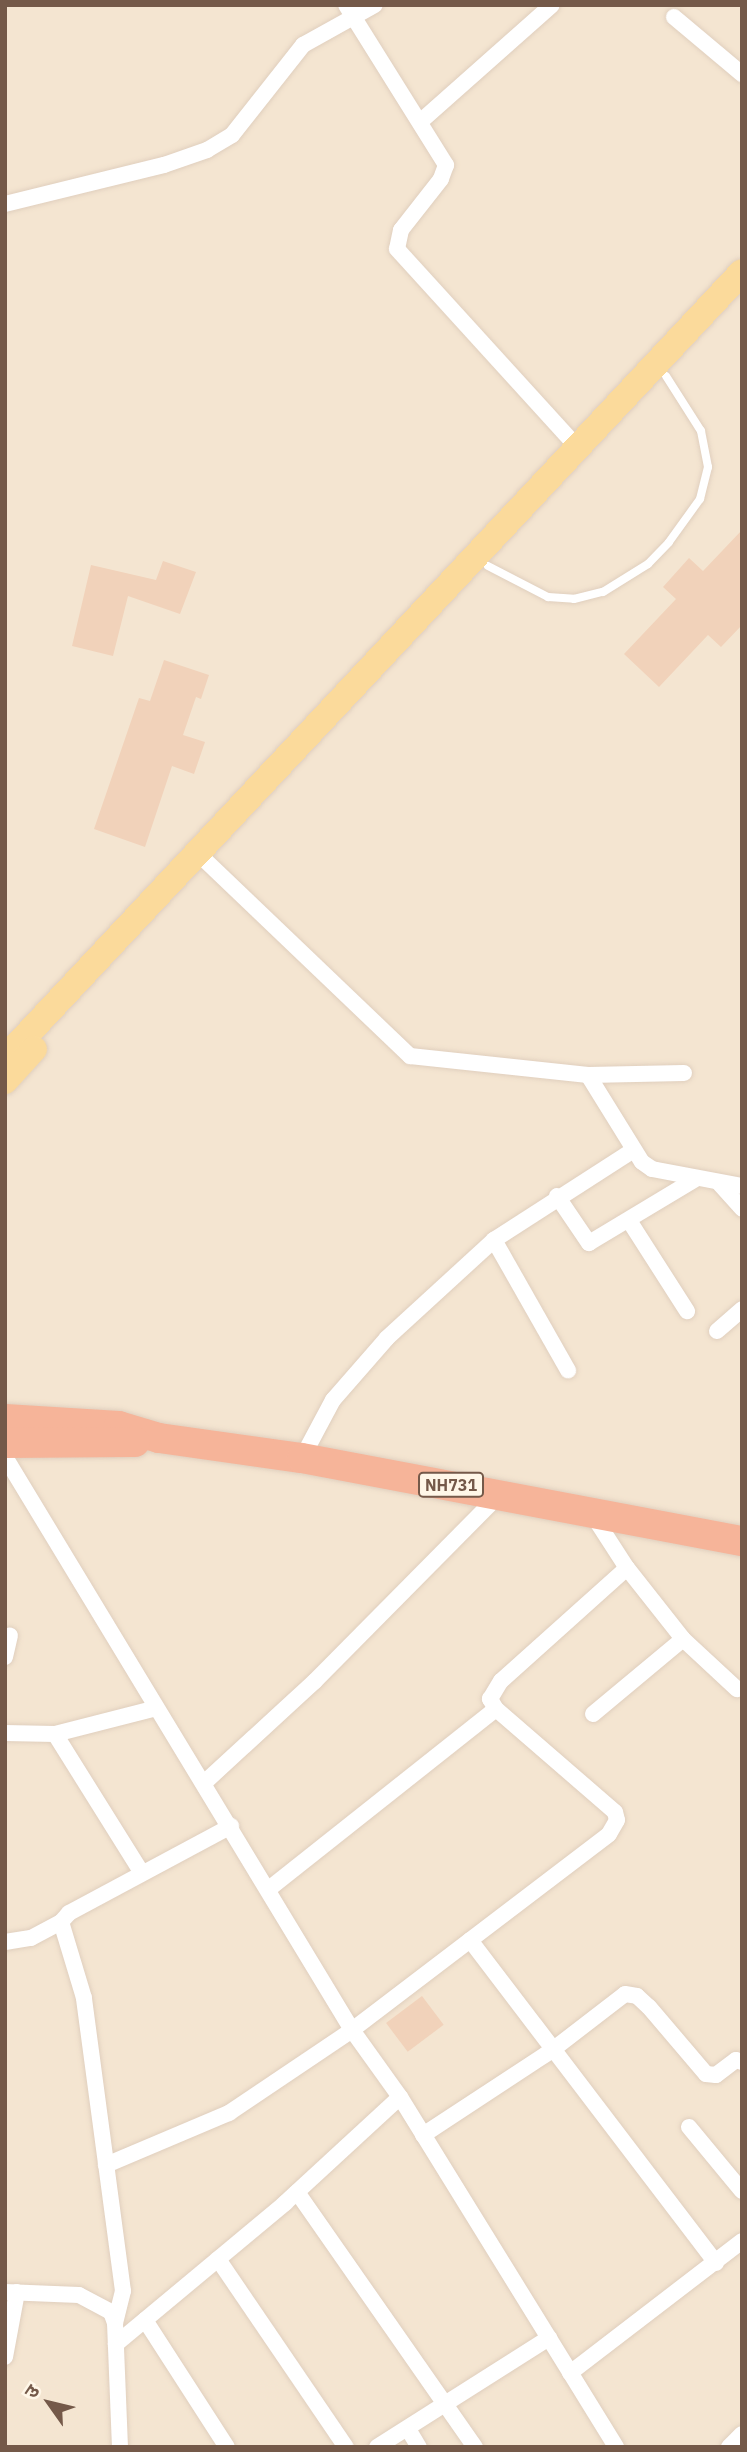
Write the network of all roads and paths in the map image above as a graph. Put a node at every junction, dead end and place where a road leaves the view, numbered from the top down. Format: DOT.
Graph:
graph roads {
  1 [pos="375,5"];
  2 [pos="552,5"];
  3 [pos="350,11"];
  4 [pos="674,17"];
  5 [pos="742,74"];
  6 [pos="420,122"];
  7 [pos="5,204"];
  8 [pos="742,272"];
  9 [pos="742,295"];
  10 [pos="666,376"];
  11 [pos="578,448"];
  12 [pos="488,566"];
  13 [pos="207,862"];
  14 [pos="5,1058"];
  15 [pos="684,1073"];
  16 [pos="588,1075"];
  17 [pos="5,1081"];
  18 [pos="632,1151"];
  19 [pos="697,1178"];
  20 [pos="718,1182"];
  21 [pos="742,1186"];
  22 [pos="557,1196"];
  23 [pos="742,1209"];
  24 [pos="630,1222"];
  25 [pos="494,1240"];
  26 [pos="742,1310"];
  27 [pos="687,1311"];
  28 [pos="717,1331"];
  29 [pos="568,1370"];
  30 [pos="5,1419"];
  31 [pos="159,1438"];
  32 [pos="5,1443"];
  33 [pos="5,1457"];
  34 [pos="302,1458"];
  35 [pos="500,1494"];
  36 [pos="590,1510"];
  37 [pos="742,1541"];
  38 [pos="627,1568"];
  39 [pos="10,1636"];
  40 [pos="683,1639"];
  41 [pos="5,1657"];
  42 [pos="737,1689"];
  43 [pos="156,1708"];
  44 [pos="496,1709"];
  45 [pos="593,1714"];
  46 [pos="5,1733"];
  47 [pos="55,1734"];
  48 [pos="204,1783"];
  49 [pos="231,1826"];
  50 [pos="142,1873"];
  51 [pos="270,1888"];
  52 [pos="61,1922"];
  53 [pos="470,1940"];
  54 [pos="5,1942"];
  55 [pos="352,2030"];
  56 [pos="551,2051"];
  57 [pos="742,2062"];
  58 [pos="400,2098"];
  59 [pos="688,2127"];
  60 [pos="423,2135"];
  61 [pos="106,2165"];
  62 [pos="742,2191"];
  63 [pos="297,2192"];
  64 [pos="742,2241"];
  65 [pos="218,2259"];
  66 [pos="716,2263"];
  67 [pos="11,2292"];
  68 [pos="145,2319"];
  69 [pos="115,2323"];
  70 [pos="549,2338"];
  71 [pos="116,2344"];
  72 [pos="5,2357"];
  73 [pos="570,2373"];
  74 [pos="447,2405"];
  75 [pos="408,2429"];
  76 [pos="742,2434"];
  77 [pos="120,2447"];
  78 [pos="228,2447"];
  79 [pos="346,2447"];
  80 [pos="377,2447"];
  81 [pos="419,2447"];
  82 [pos="475,2447"];
  83 [pos="616,2447"];
  84 [pos="729,2447"];
  1 -- 3 [label="street"];
  2 -- 6 [label="street"];
  3 -- 6 [label="street"];
  3 -- 7 [label="street"];
  4 -- 5 [label="street"];
  6 -- 11 [label="street"];
  8 -- 11 [label="main road"];
  9 -- 10 [label="main road"];
  10 -- 12 [label="main road"];
  10 -- 12 [label="lane"];
  11 -- 14 [label="main road"];
  12 -- 13 [label="main road"];
  13 -- 16 [label="street"];
  13 -- 17 [label="main road"];
  15 -- 16 [label="street"];
  16 -- 18 [label="street"];
  18 -- 19 [label="street"];
  18 -- 22 [label="street"];
  19 -- 20 [label="street"];
  19 -- 24 [label="street"];
  20 -- 21 [label="street"];
  20 -- 23 [label="street"];
  22 -- 24 [label="street"];
  22 -- 25 [label="street"];
  24 -- 27 [label="street"];
  25 -- 29 [label="street"];
  25 -- 34 [label="street"];
  26 -- 28 [label="street"];
  30 -- 31 [label="highway, NH731"];
  31 -- 32 [label="highway, NH731"];
  31 -- 34 [label="highway, NH731"];
  33 -- 43 [label="street"];
  34 -- 35 [label="highway, NH731"];
  35 -- 36 [label="highway, NH731"];
  35 -- 48 [label="street"];
  36 -- 37 [label="highway, NH731"];
  36 -- 38 [label="street"];
  38 -- 40 [label="street"];
  38 -- 44 [label="street"];
  39 -- 41 [label="street"];
  40 -- 42 [label="street"];
  40 -- 45 [label="street"];
  43 -- 47 [label="street"];
  43 -- 48 [label="street"];
  44 -- 51 [label="street"];
  44 -- 53 [label="street"];
  46 -- 47 [label="street"];
  47 -- 50 [label="street"];
  48 -- 49 [label="street"];
  49 -- 50 [label="street"];
  49 -- 51 [label="street"];
  50 -- 52 [label="street"];
  51 -- 55 [label="street"];
  52 -- 54 [label="street"];
  52 -- 61 [label="street"];
  53 -- 55 [label="street"];
  53 -- 56 [label="street"];
  55 -- 58 [label="street"];
  55 -- 61 [label="street"];
  56 -- 57 [label="street"];
  56 -- 60 [label="street"];
  56 -- 66 [label="street"];
  58 -- 60 [label="street"];
  58 -- 63 [label="street"];
  59 -- 62 [label="street"];
  60 -- 70 [label="street"];
  61 -- 69 [label="street"];
  63 -- 65 [label="street"];
  63 -- 74 [label="street"];
  64 -- 66 [label="street"];
  65 -- 68 [label="street"];
  65 -- 79 [label="street"];
  66 -- 73 [label="street"];
  67 -- 69 [label="street"];
  67 -- 72 [label="street"];
  68 -- 71 [label="street"];
  68 -- 78 [label="street"];
  69 -- 71 [label="street"];
  70 -- 73 [label="street"];
  70 -- 74 [label="street"];
  71 -- 77 [label="street"];
  73 -- 83 [label="street"];
  74 -- 75 [label="street"];
  74 -- 82 [label="street"];
  75 -- 80 [label="street"];
  75 -- 81 [label="street"];
  76 -- 84 [label="street"];
}
